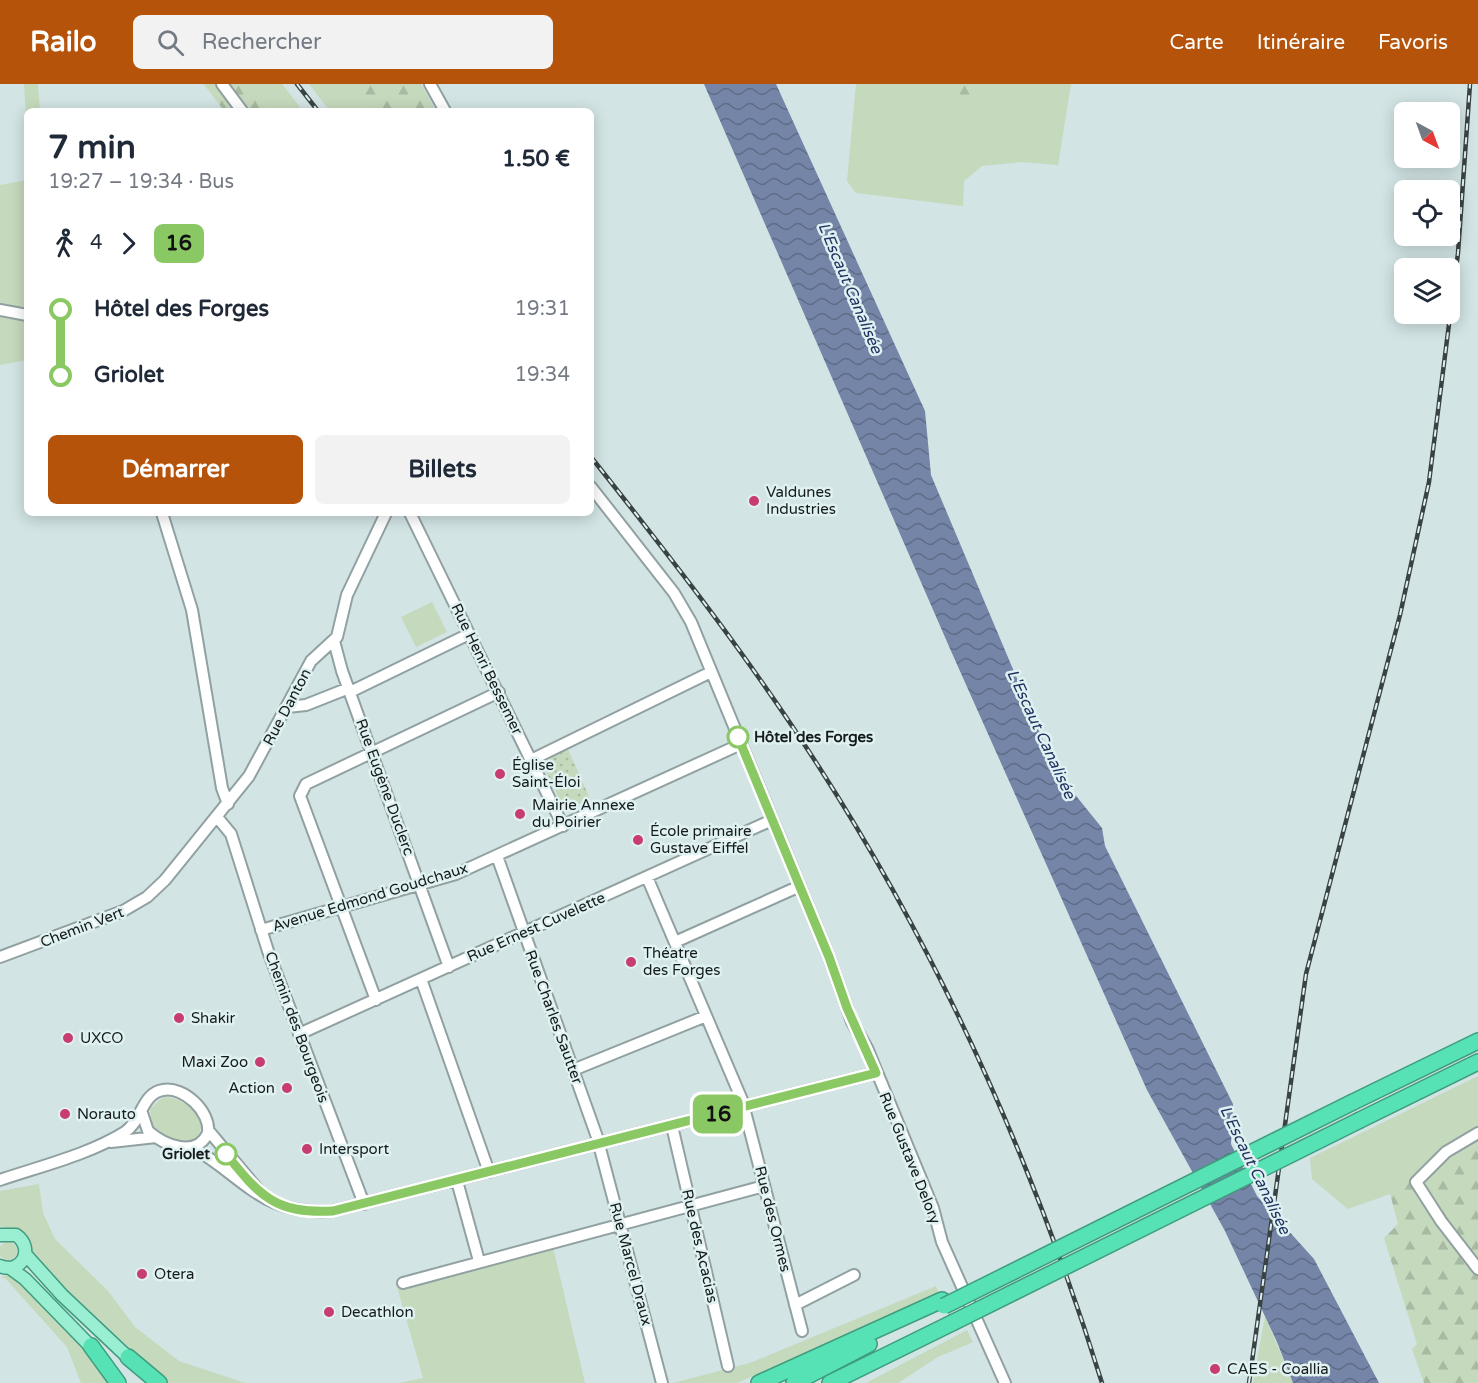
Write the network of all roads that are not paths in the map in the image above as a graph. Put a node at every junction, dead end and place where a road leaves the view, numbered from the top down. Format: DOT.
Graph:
graph roads {
  1 [pos="222,84"];
  2 [pos="430,84"];
  3 [pos="240,108"];
  4 [pos="443,108"];
  5 [pos="0,310"];
  6 [pos="24,314"];
  7 [pos="594,490"];
  8 [pos="163,516"];
  9 [pos="385,516"];
  10 [pos="411,516"];
  11 [pos="469,634"];
  12 [pos="334,641"];
  13 [pos="711,672"];
  14 [pos="349,690"];
  15 [pos="499,692"];
  16 [pos="287,707"];
  17 [pos="741,744"];
  18 [pos="372,753"];
  19 [pos="531,760"];
  20 [pos="228,804"];
  21 [pos="217,818"];
  22 [pos="772,820"];
  23 [pos="563,826"];
  24 [pos="497,856"];
  25 [pos="647,877"];
  26 [pos="420,885"];
  27 [pos="800,886"];
  28 [pos="342,908"];
  29 [pos="261,930"];
  30 [pos="524,933"];
  31 [pos="675,942"];
  32 [pos="0,957"];
  33 [pos="449,967"];
  34 [pos="421,979"];
  35 [pos="376,1000"];
  36 [pos="706,1016"];
  37 [pos="299,1035"];
  38 [pos="1478,1041"];
  39 [pos="1478,1062"];
  40 [pos="573,1070"];
  41 [pos="876,1073"];
  42 [pos="744,1107"];
  43 [pos="142,1113"];
  44 [pos="672,1125"];
  45 [pos="208,1130"];
  46 [pos="1478,1133"];
  47 [pos="156,1137"];
  48 [pos="105,1143"];
  49 [pos="599,1144"];
  50 [pos="192,1147"];
  51 [pos="489,1172"];
  52 [pos="0,1180"];
  53 [pos="457,1180"];
  54 [pos="764,1185"];
  55 [pos="265,1198"];
  56 [pos="369,1203"];
  57 [pos="691,1205"];
  58 [pos="621,1223"];
  59 [pos="2,1233"];
  60 [pos="26,1255"];
  61 [pos="478,1262"];
  62 [pos="4,1268"];
  63 [pos="1478,1269"];
  64 [pos="854,1275"];
  65 [pos="403,1283"];
  66 [pos="943,1303"];
  67 [pos="795,1305"];
  68 [pos="802,1331"];
  69 [pos="90,1346"];
  70 [pos="128,1357"];
  71 [pos="728,1366"];
  72 [pos="840,1381"];
  73 [pos="761,1382"];
  74 [pos="118,1383"];
  75 [pos="127,1383"];
  76 [pos="152,1383"];
  77 [pos="159,1383"];
  78 [pos="662,1383"];
  79 [pos="794,1383"];
  80 [pos="1005,1383"];
  1 -- 3 [label="street"];
  2 -- 4 [label="street"];
  5 -- 6 [label="street"];
  7 -- 13 [label="street, Rue Gustave Delory"];
  8 -- 20 [label="street"];
  9 -- 12 [label="street"];
  10 -- 11 [label="street, Rue Henri Bessemer"];
  11 -- 14 [label="street"];
  11 -- 15 [label="street, Rue Henri Bessemer"];
  12 -- 14 [label="street, Rue Eugène Duclerc"];
  12 -- 16 [label="street, Rue Danton"];
  13 -- 17 [label="street, Rue Gustave Delory"];
  13 -- 19 [label="street"];
  14 -- 16 [label="street"];
  14 -- 18 [label="street, Rue Eugène Duclerc"];
  15 -- 18 [label="street"];
  15 -- 19 [label="street, Rue Henri Bessemer"];
  16 -- 20 [label="street, Rue Danton"];
  17 -- 22 [label="street, Rue Gustave Delory"];
  17 -- 23 [label="street, Avenue Edmond Goudchaux"];
  18 -- 26 [label="street, Rue Eugène Duclerc"];
  18 -- 28 [label="street"];
  19 -- 23 [label="street, Rue Henri Bessemer"];
  20 -- 21 [label="street, Chemin Vert"];
  21 -- 29 [label="street, Chemin des Bourgeois"];
  21 -- 32 [label="street, Chemin Vert"];
  22 -- 25 [label="street, Rue Ernest Cuvelette"];
  22 -- 27 [label="street, Rue Gustave Delory"];
  23 -- 24 [label="street, Avenue Edmond Goudchaux"];
  24 -- 26 [label="street, Avenue Edmond Goudchaux"];
  24 -- 30 [label="street, Rue Charles Sautter"];
  25 -- 30 [label="street, Rue Ernest Cuvelette"];
  25 -- 31 [label="street, Rue des Ormes"];
  26 -- 28 [label="street, Avenue Edmond Goudchaux"];
  26 -- 33 [label="street, Rue Eugène Duclerc"];
  27 -- 31 [label="street"];
  27 -- 41 [label="street, Rue Gustave Delory"];
  28 -- 29 [label="street, Avenue Edmond Goudchaux"];
  28 -- 35 [label="street"];
  29 -- 37 [label="street, Chemin des Bourgeois"];
  30 -- 33 [label="street, Rue Ernest Cuvelette"];
  30 -- 40 [label="street, Rue Charles Sautter"];
  31 -- 36 [label="street, Rue des Ormes"];
  33 -- 34 [label="street, Rue Ernest Cuvelette"];
  34 -- 35 [label="street, Rue Ernest Cuvelette"];
  34 -- 51 [label="street"];
  35 -- 37 [label="street, Rue Ernest Cuvelette"];
  36 -- 40 [label="street"];
  36 -- 42 [label="street, Rue des Ormes"];
  37 -- 56 [label="street, Chemin des Bourgeois"];
  38 -- 66 [label="highway, bridge"];
  39 -- 72 [label="highway, bridge"];
  40 -- 49 [label="street, Rue Charles Sautter"];
  41 -- 42 [label="street"];
  41 -- 80 [label="street, Rue Gustave Delory"];
  42 -- 44 [label="street"];
  42 -- 54 [label="street, Rue des Ormes"];
  43 -- 45 [label="street"];
  43 -- 47 [label="street"];
  43 -- 48 [label="street"];
  44 -- 49 [label="street"];
  44 -- 57 [label="street, Rue des Acacias"];
  45 -- 50 [label="street"];
  45 -- 55 [label="street"];
  46 -- 63 [label="street"];
  47 -- 48 [label="street"];
  47 -- 50 [label="street"];
  48 -- 52 [label="street"];
  49 -- 51 [label="street"];
  49 -- 58 [label="street, Rue Marcel Draux"];
  50 -- 55 [label="street"];
  51 -- 53 [label="street"];
  53 -- 56 [label="street"];
  53 -- 61 [label="street"];
  54 -- 57 [label="street"];
  54 -- 67 [label="street, Rue des Ormes"];
  55 -- 56 [label="street"];
  57 -- 58 [label="street"];
  57 -- 71 [label="street, Rue des Acacias"];
  58 -- 61 [label="street"];
  58 -- 78 [label="street, Rue Marcel Draux"];
  59 -- 60 [label="main road"];
  60 -- 62 [label="main road"];
  60 -- 70 [label="main road"];
  61 -- 65 [label="street"];
  62 -- 69 [label="main road"];
  64 -- 67 [label="street"];
  66 -- 73 [label="highway"];
  66 -- 79 [label="highway"];
  67 -- 68 [label="street, Rue des Ormes"];
  69 -- 74 [label="highway"];
  69 -- 75 [label="main road"];
  70 -- 76 [label="main road"];
  70 -- 77 [label="highway"];
}
